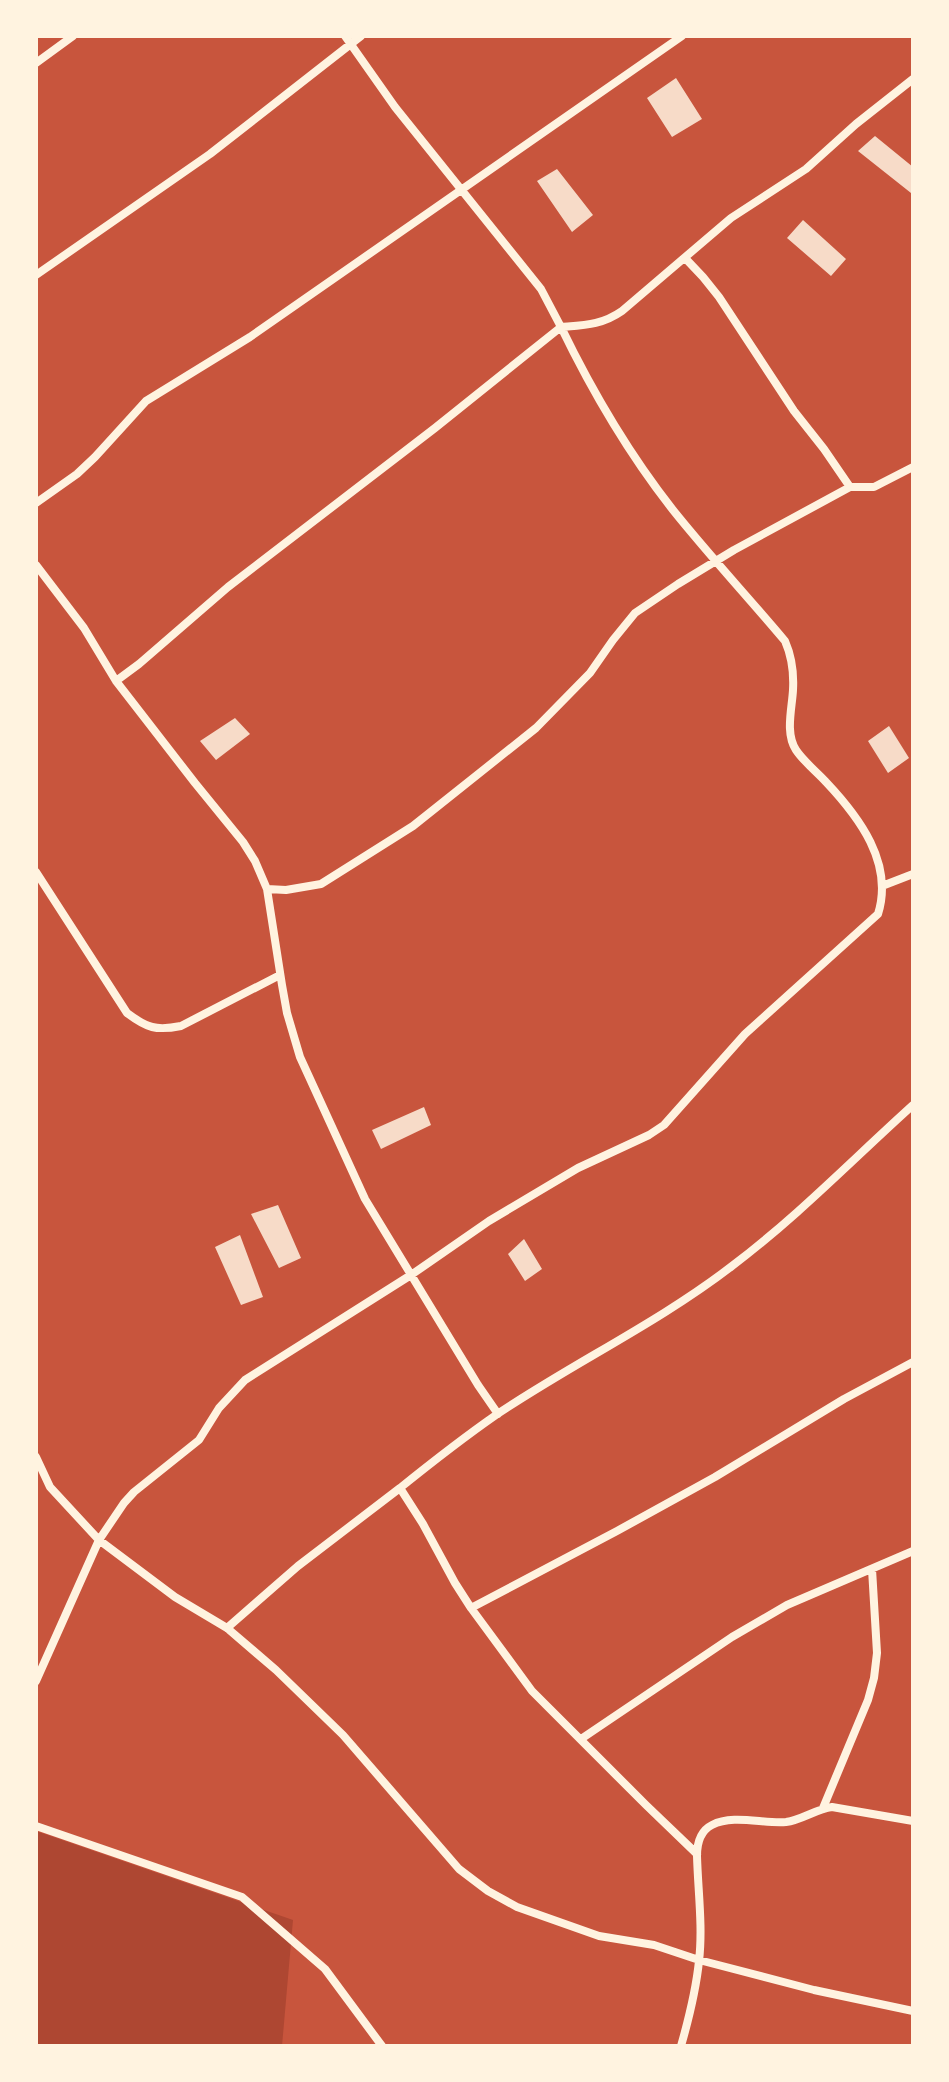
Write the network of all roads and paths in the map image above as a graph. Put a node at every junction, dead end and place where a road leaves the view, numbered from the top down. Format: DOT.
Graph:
graph roads {
  1 [pos="73,36"];
  2 [pos="361,36"];
  3 [pos="682,36"];
  4 [pos="348,39"];
  5 [pos="36,63"];
  6 [pos="913,79"];
  7 [pos="462,190"];
  8 [pos="685,258"];
  9 [pos="36,275"];
  10 [pos="561,327"];
  11 [pos="913,467"];
  12 [pos="850,487"];
  13 [pos="36,503"];
  14 [pos="717,561"];
  15 [pos="36,565"];
  16 [pos="116,681"];
  17 [pos="36,872"];
  18 [pos="913,874"];
  19 [pos="882,886"];
  20 [pos="267,889"];
  21 [pos="280,975"];
  22 [pos="913,1105"];
  23 [pos="411,1275"];
  24 [pos="913,1362"];
  25 [pos="498,1414"];
  26 [pos="36,1457"];
  27 [pos="400,1488"];
  28 [pos="99,1540"];
  29 [pos="913,1551"];
  30 [pos="872,1569"];
  31 [pos="471,1608"];
  32 [pos="227,1628"];
  33 [pos="36,1681"];
  34 [pos="581,1739"];
  35 [pos="823,1808"];
  36 [pos="913,1821"];
  37 [pos="36,1826"];
  38 [pos="697,1854"];
  39 [pos="699,1960"];
  40 [pos="913,2011"];
  41 [pos="382,2046"];
  42 [pos="681,2046"];
  1 -- 5 [label="street"];
  2 -- 4 [label="street"];
  3 -- 7 [label="street"];
  4 -- 7 [label="street"];
  4 -- 9 [label="street"];
  6 -- 8 [label="street"];
  7 -- 10 [label="street"];
  7 -- 13 [label="street"];
  8 -- 10 [label="street"];
  8 -- 12 [label="street"];
  10 -- 14 [label="street"];
  10 -- 16 [label="street"];
  11 -- 12 [label="street"];
  12 -- 14 [label="street"];
  14 -- 19 [label="street"];
  14 -- 20 [label="street"];
  15 -- 16 [label="street"];
  16 -- 20 [label="street"];
  17 -- 21 [label="street"];
  18 -- 19 [label="street"];
  19 -- 23 [label="street"];
  20 -- 21 [label="street"];
  21 -- 23 [label="street"];
  22 -- 25 [label="street"];
  23 -- 25 [label="street"];
  23 -- 28 [label="street"];
  24 -- 31 [label="street"];
  25 -- 27 [label="street"];
  26 -- 28 [label="street"];
  27 -- 31 [label="street"];
  27 -- 32 [label="street"];
  28 -- 32 [label="street"];
  28 -- 33 [label="street"];
  29 -- 30 [label="street"];
  30 -- 34 [label="street"];
  30 -- 35 [label="street"];
  31 -- 34 [label="street"];
  32 -- 39 [label="street"];
  34 -- 38 [label="street"];
  35 -- 36 [label="street"];
  35 -- 38 [label="street"];
  37 -- 41 [label="street"];
  38 -- 39 [label="street"];
  39 -- 40 [label="street"];
  39 -- 42 [label="street"];
}
